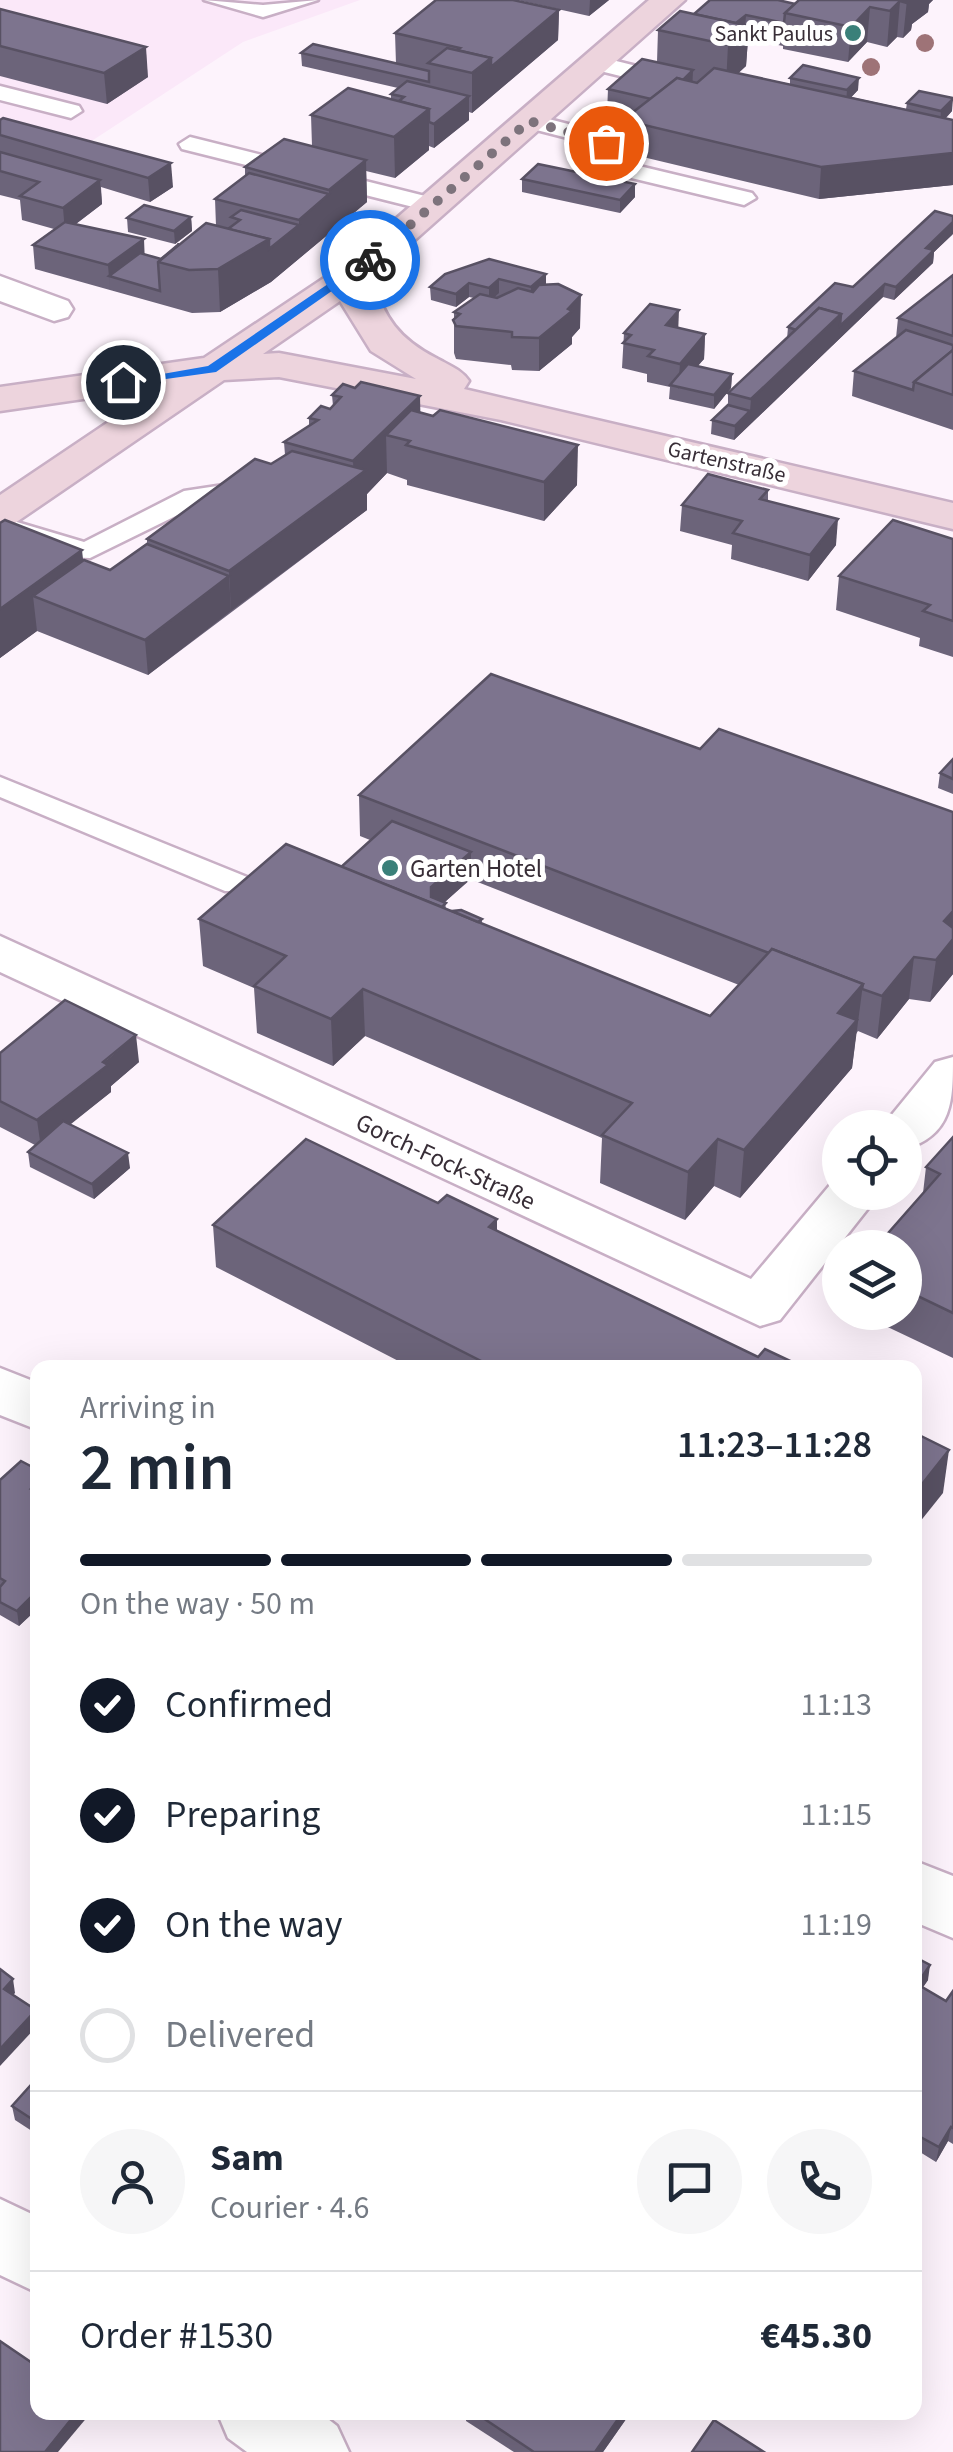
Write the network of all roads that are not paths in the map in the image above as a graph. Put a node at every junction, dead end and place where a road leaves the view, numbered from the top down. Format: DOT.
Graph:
graph roads {
  1 [pos="214,0"];
  2 [pos="308,0"];
  3 [pos="669,0"];
  4 [pos="596,63"];
  5 [pos="700,88"];
  6 [pos="0,93"];
  7 [pos="71,111"];
  8 [pos="529,121"];
  9 [pos="190,144"];
  10 [pos="744,198"];
  11 [pos="433,205"];
  12 [pos="352,276"];
  13 [pos="0,287"];
  14 [pos="54,309"];
  15 [pos="212,370"];
  16 [pos="0,399"];
  17 [pos="501,408"];
  18 [pos="250,488"];
  19 [pos="0,514"];
  20 [pos="953,516"];
  21 [pos="0,525"];
  22 [pos="0,786"];
  23 [pos="236,884"];
  24 [pos="0,952"];
  25 [pos="953,1074"];
  26 [pos="922,1111"];
  27 [pos="839,1210"];
  28 [pos="0,1389"];
  29 [pos="30,1406"];
  30 [pos="922,1892"];
  31 [pos="953,1909"];
  32 [pos="0,2233"];
  33 [pos="30,2254"];
  34 [pos="266,2420"];
  35 [pos="310,2452"];
  1 -- 2 [label="lane"];
  3 -- 4 [label="main road"];
  4 -- 5 [label="lane"];
  4 -- 8 [label="main road"];
  6 -- 7 [label="lane"];
  8 -- 10 [label="lane"];
  8 -- 11 [label="main road"];
  9 -- 11 [label="lane"];
  11 -- 12 [label="main road"];
  12 -- 15 [label="main road"];
  12 -- 17 [label="main road, Gartenstraße"];
  13 -- 14 [label="street"];
  15 -- 16 [label="main road, Gartenstraße"];
  15 -- 17 [label="main road, Gartenstraße"];
  15 -- 19 [label="main road"];
  17 -- 20 [label="main road, Gartenstraße"];
  18 -- 21 [label="lane"];
  22 -- 23 [label="lane"];
  24 -- 27 [label="street, Gorch-Fock-Straße"];
  25 -- 26 [label="street"];
  28 -- 29 [label="street"];
  30 -- 31 [label="street"];
  32 -- 33 [label="street"];
  34 -- 35 [label="street"];
}
